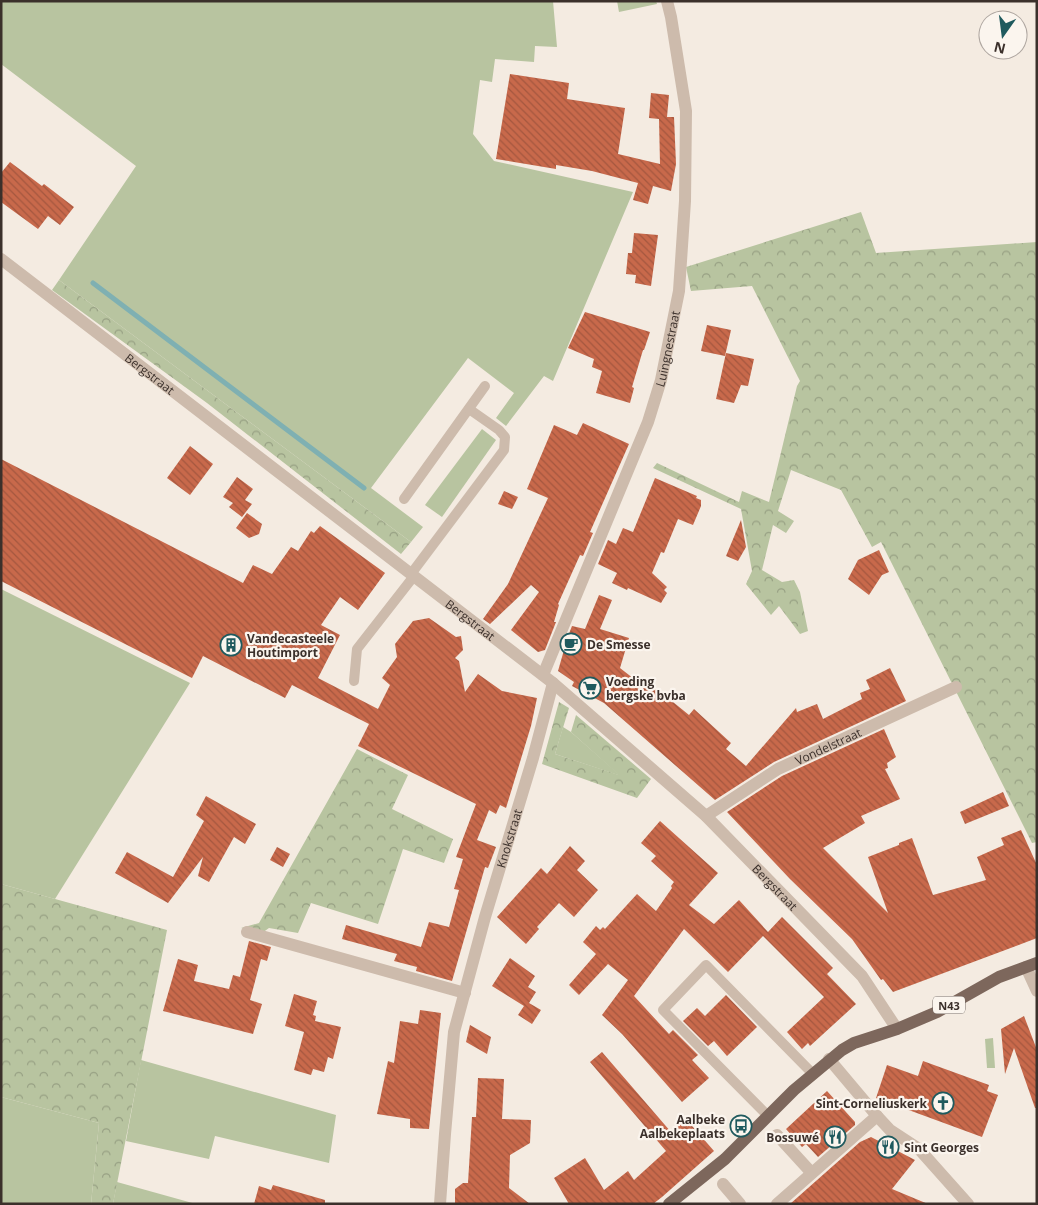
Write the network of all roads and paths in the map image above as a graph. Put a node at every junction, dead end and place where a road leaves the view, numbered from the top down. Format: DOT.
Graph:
graph roads {
  1 [pos="667,1"];
  2 [pos="1,259"];
  3 [pos="485,386"];
  4 [pos="469,409"];
  5 [pos="404,498"];
  6 [pos="412,575"];
  7 [pos="542,675"];
  8 [pos="354,681"];
  9 [pos="553,683"];
  10 [pos="956,687"];
  11 [pos="706,816"];
  12 [pos="247,932"];
  13 [pos="1031,965"];
  14 [pos="1037,991"];
  15 [pos="465,993"];
  16 [pos="897,1029"];
  17 [pos="829,1059"];
  18 [pos="812,1073"];
  19 [pos="768,1116"];
  20 [pos="877,1116"];
  21 [pos="777,1135"];
  22 [pos="809,1170"];
  23 [pos="723,1182"];
  24 [pos="741,1201"];
  25 [pos="440,1204"];
  26 [pos="669,1204"];
  27 [pos="777,1204"];
  28 [pos="968,1204"];
  1 -- 7 [label="street, Luingnestraat"];
  2 -- 6 [label="street, Bergstraat"];
  3 -- 4 [label="lane"];
  4 -- 5 [label="lane"];
  4 -- 6 [label="lane"];
  6 -- 7 [label="street, Bergstraat"];
  6 -- 8 [label="lane"];
  7 -- 9 [label="street, Bergstraat"];
  9 -- 11 [label="street, Bergstraat"];
  9 -- 15 [label="street, Knokstraat"];
  10 -- 11 [label="street, Vondelstraat"];
  11 -- 16 [label="street, Bergstraat"];
  12 -- 15 [label="street"];
  13 -- 14 [label="street"];
  13 -- 16 [label="main road, N43"];
  15 -- 25 [label="street, Knokstraat"];
  16 -- 17 [label="main road, N43"];
  17 -- 18 [label="main road, N43"];
  17 -- 20 [label="street"];
  18 -- 19 [label="main road, N43"];
  18 -- 19 [label="lane"];
  19 -- 26 [label="main road, N43"];
  20 -- 27 [label="street"];
  20 -- 28 [label="street"];
  21 -- 22 [label="street"];
  23 -- 24 [label="street"];
}
